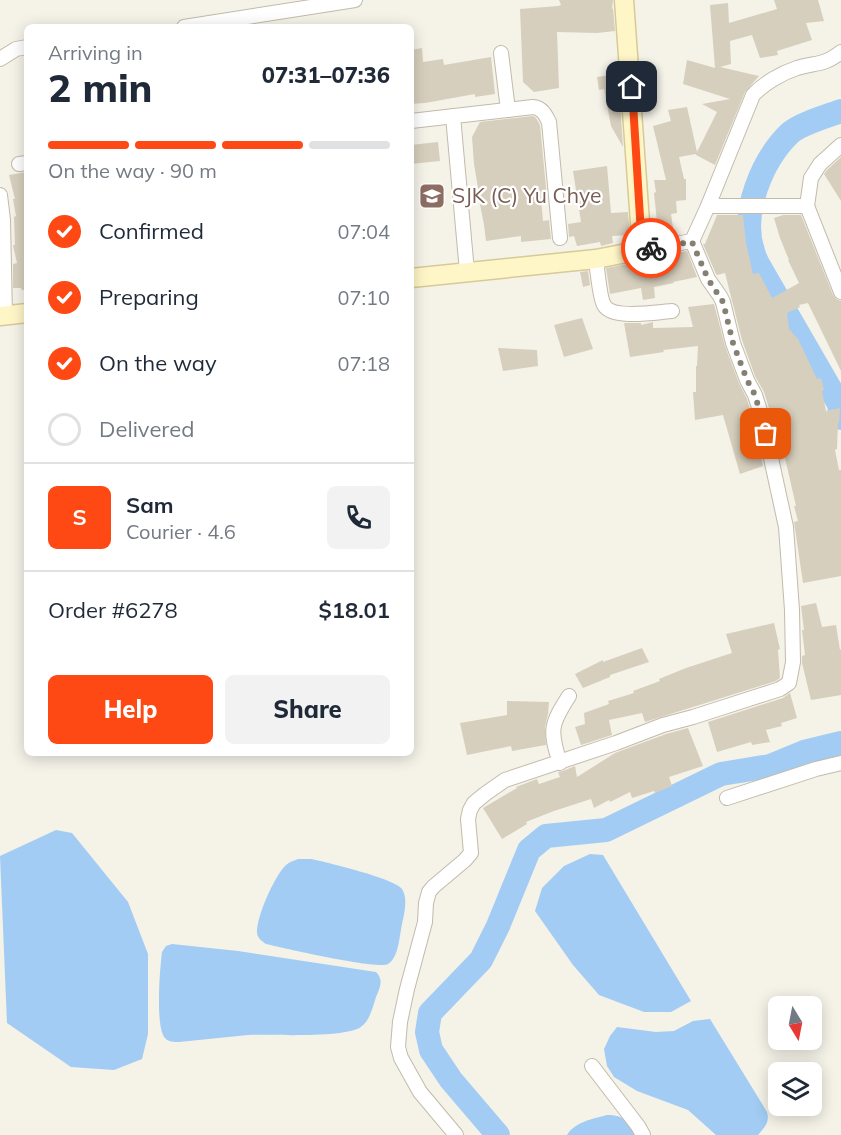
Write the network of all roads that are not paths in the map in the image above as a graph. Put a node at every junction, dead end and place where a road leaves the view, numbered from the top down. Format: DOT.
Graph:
graph roads {
  1 [pos="355,0"];
  2 [pos="624,0"];
  3 [pos="203,24"];
  4 [pos="24,48"];
  5 [pos="841,52"];
  6 [pos="501,53"];
  7 [pos="0,60"];
  8 [pos="508,110"];
  9 [pos="453,116"];
  10 [pos="414,120"];
  11 [pos="841,145"];
  12 [pos="0,195"];
  13 [pos="714,206"];
  14 [pos="807,206"];
  15 [pos="560,238"];
  16 [pos="692,242"];
  17 [pos="642,250"];
  18 [pos="596,259"];
  19 [pos="467,272"];
  20 [pos="414,278"];
  21 [pos="841,292"];
  22 [pos="672,311"];
  23 [pos="24,313"];
  24 [pos="2,316"];
  25 [pos="570,696"];
  26 [pos="560,763"];
  27 [pos="841,763"];
  28 [pos="727,798"];
  29 [pos="592,1066"];
  30 [pos="456,1135"];
  31 [pos="643,1135"];
  1 -- 3 [label="street"];
  2 -- 17 [label="street"];
  4 -- 7 [label="street"];
  5 -- 13 [label="street"];
  6 -- 8 [label="street"];
  8 -- 9 [label="street"];
  8 -- 15 [label="street"];
  9 -- 10 [label="street"];
  9 -- 19 [label="street"];
  11 -- 14 [label="street"];
  12 -- 24 [label="street"];
  13 -- 14 [label="street"];
  13 -- 16 [label="street"];
  14 -- 21 [label="street"];
  16 -- 17 [label="street"];
  16 -- 26 [label="street"];
  17 -- 18 [label="street"];
  18 -- 19 [label="street"];
  18 -- 22 [label="street"];
  19 -- 20 [label="street"];
  23 -- 24 [label="street"];
  25 -- 26 [label="street"];
  26 -- 30 [label="street"];
  27 -- 28 [label="street"];
  29 -- 31 [label="street"];
}
